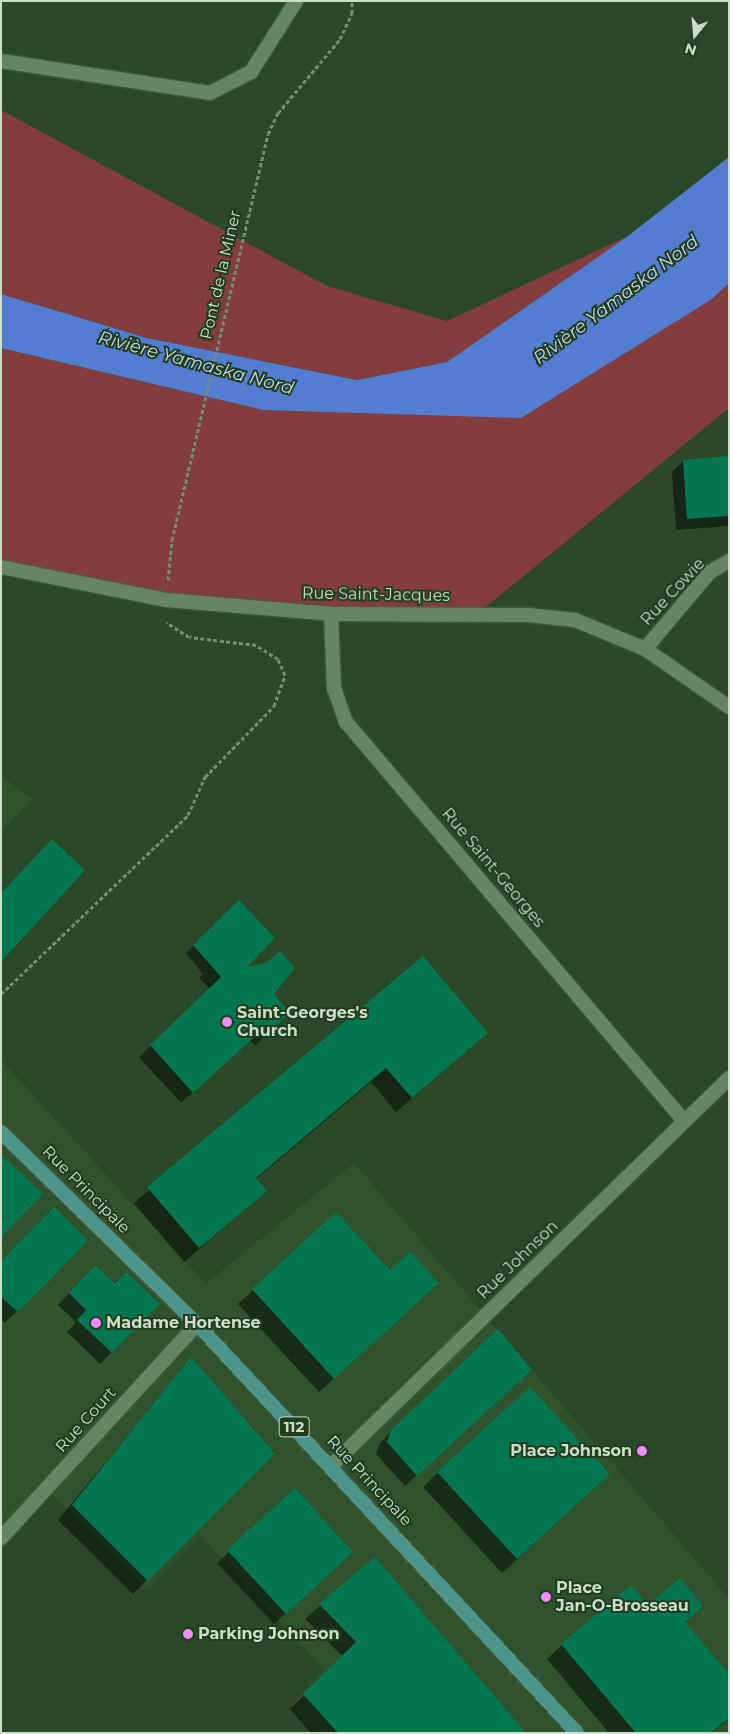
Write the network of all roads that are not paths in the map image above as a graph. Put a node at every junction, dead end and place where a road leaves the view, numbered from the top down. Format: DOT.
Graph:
graph roads {
  1 [pos="296,1"];
  2 [pos="1,60"];
  3 [pos="729,561"];
  4 [pos="1,567"];
  5 [pos="331,614"];
  6 [pos="645,648"];
  7 [pos="729,707"];
  8 [pos="729,1078"];
  9 [pos="684,1121"];
  10 [pos="1,1132"];
  11 [pos="197,1324"];
  12 [pos="331,1466"];
  13 [pos="1,1538"];
  14 [pos="578,1733"];
  1 -- 2 [label="street"];
  3 -- 6 [label="street, Rue Cowie"];
  4 -- 5 [label="street, Rue Saint-Jacques"];
  5 -- 6 [label="street, Rue Saint-Jacques"];
  5 -- 9 [label="street, Rue Saint-Georges"];
  6 -- 7 [label="street, Rue Saint-Jacques"];
  8 -- 9 [label="street, Rue Johnson"];
  9 -- 12 [label="street, Rue Johnson"];
  10 -- 11 [label="main road, Rue Principale / 112"];
  11 -- 12 [label="main road, Rue Principale / 112"];
  11 -- 13 [label="street, Rue Court"];
  12 -- 14 [label="main road, Rue Principale / 112"];
}
